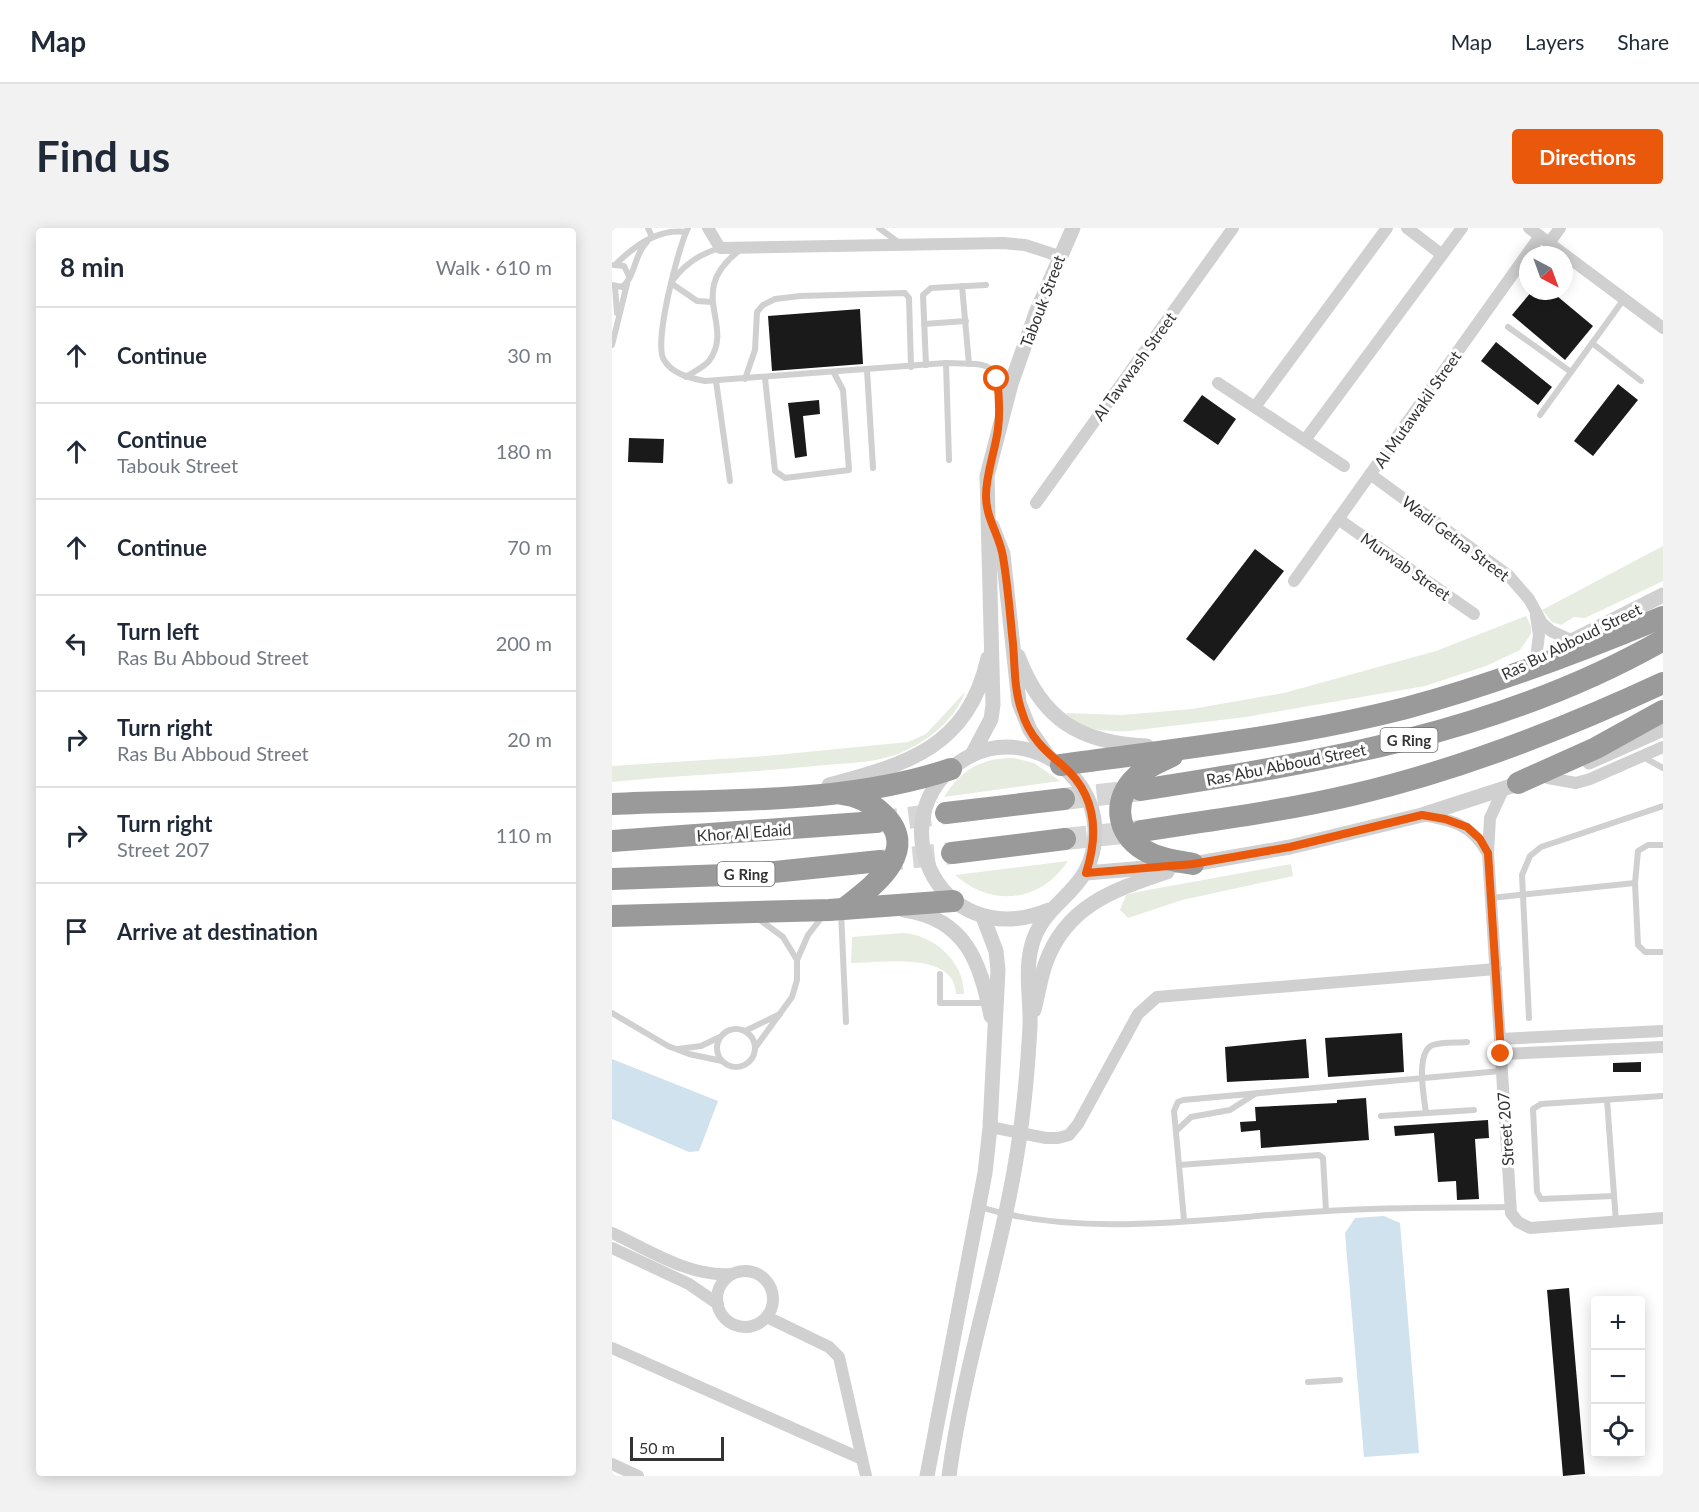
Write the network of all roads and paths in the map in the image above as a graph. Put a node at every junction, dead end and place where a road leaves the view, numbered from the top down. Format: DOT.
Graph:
graph roads {
  1 [pos="648,228"];
  2 [pos="708,228"];
  3 [pos="879,228"];
  4 [pos="1072,228"];
  5 [pos="1233,228"];
  6 [pos="1387,228"];
  7 [pos="1407,228"];
  8 [pos="1462,228"];
  9 [pos="1529,228"];
  10 [pos="1560,228"];
  11 [pos="687,230"];
  12 [pos="652,237"];
  13 [pos="1545,240"];
  14 [pos="901,244"];
  15 [pos="744,247"];
  16 [pos="720,248"];
  17 [pos="1442,254"];
  18 [pos="1059,256"];
  19 [pos="614,265"];
  20 [pos="628,280"];
  21 [pos="671,283"];
  22 [pos="986,285"];
  23 [pos="613,286"];
  24 [pos="962,286"];
  25 [pos="1624,299"];
  26 [pos="712,302"];
  27 [pos="617,320"];
  28 [pos="966,321"];
  29 [pos="924,324"];
  30 [pos="1508,327"];
  31 [pos="1663,328"];
  32 [pos="1592,343"];
  33 [pos="612,345"];
  34 [pos="946,363"];
  35 [pos="969,364"];
  36 [pos="926,365"];
  37 [pos="911,366"];
  38 [pos="867,370"];
  39 [pos="1571,372"];
  40 [pos="834,373"];
  41 [pos="686,377"];
  42 [pos="765,378"];
  43 [pos="745,379"];
  44 [pos="716,381"];
  45 [pos="1641,381"];
  46 [pos="1218,383"];
  47 [pos="1255,407"];
  48 [pos="1540,415"];
  49 [pos="998,428"];
  50 [pos="1305,440"];
  51 [pos="949,460"];
  52 [pos="1344,466"];
  53 [pos="873,468"];
  54 [pos="1370,474"];
  55 [pos="730,481"];
  56 [pos="1036,503"];
  57 [pos="987,515"];
  58 [pos="1338,519"];
  59 [pos="1294,581"];
  60 [pos="1663,595"];
  61 [pos="1534,609"];
  62 [pos="1474,614"];
  63 [pos="1663,617"];
  64 [pos="992,625"];
  65 [pos="1663,640"];
  66 [pos="1574,641"];
  67 [pos="1013,643"];
  68 [pos="1536,658"];
  69 [pos="1663,683"];
  70 [pos="1479,686"];
  71 [pos="1663,711"];
  72 [pos="1663,729"];
  73 [pos="1663,747"];
  74 [pos="1189,748"];
  75 [pos="972,755"];
  76 [pos="1643,757"];
  77 [pos="1055,760"];
  78 [pos="1663,768"];
  79 [pos="951,769"];
  80 [pos="1548,778"];
  81 [pos="1511,785"];
  82 [pos="1141,790"];
  83 [pos="833,794"];
  84 [pos="788,796"];
  85 [pos="1064,799"];
  86 [pos="612,804"];
  87 [pos="1663,806"];
  88 [pos="946,813"];
  89 [pos="1422,815"];
  90 [pos="876,822"];
  91 [pos="1141,831"];
  92 [pos="1065,839"];
  93 [pos="612,841"];
  94 [pos="1663,845"];
  95 [pos="952,853"];
  96 [pos="1488,853"];
  97 [pos="880,861"];
  98 [pos="1193,864"];
  99 [pos="1086,873"];
  100 [pos="612,879"];
  101 [pos="1635,883"];
  102 [pos="1523,894"];
  103 [pos="1491,898"];
  104 [pos="953,901"];
  105 [pos="877,906"];
  106 [pos="838,909"];
  107 [pos="1049,910"];
  108 [pos="741,914"];
  109 [pos="612,916"];
  110 [pos="983,917"];
  111 [pos="1663,952"];
  112 [pos="797,960"];
  113 [pos="1496,969"];
  114 [pos="940,974"];
  115 [pos="988,1004"];
  116 [pos="612,1013"];
  117 [pos="780,1013"];
  118 [pos="1529,1018"];
  119 [pos="846,1022"];
  120 [pos="1030,1024"];
  121 [pos="745,1031"];
  122 [pos="1663,1031"];
  123 [pos="995,1034"];
  124 [pos="721,1037"];
  125 [pos="1500,1039"];
  126 [pos="1467,1042"];
  127 [pos="1663,1047"];
  128 [pos="755,1048"];
  129 [pos="678,1049"];
  130 [pos="1501,1054"];
  131 [pos="722,1061"];
  132 [pos="1501,1071"];
  133 [pos="1422,1077"];
  134 [pos="1256,1093"];
  135 [pos="1663,1096"];
  136 [pos="1607,1100"];
  137 [pos="1474,1110"];
  138 [pos="1426,1113"];
  139 [pos="1381,1116"];
  140 [pos="990,1127"];
  141 [pos="1176,1131"];
  142 [pos="1020,1133"];
  143 [pos="1179,1165"];
  144 [pos="1614,1196"];
  145 [pos="980,1207"];
  146 [pos="1510,1207"];
  147 [pos="1326,1211"];
  148 [pos="1006,1215"];
  149 [pos="1663,1218"];
  150 [pos="1184,1220"];
  151 [pos="1616,1222"];
  152 [pos="612,1233"];
  153 [pos="612,1248"];
  154 [pos="732,1274"];
  155 [pos="718,1304"];
  156 [pos="767,1317"];
  157 [pos="612,1348"];
  158 [pos="1340,1380"];
  159 [pos="1308,1382"];
  160 [pos="862,1459"];
  161 [pos="615,1467"];
  162 [pos="638,1476"];
  163 [pos="866,1476"];
  164 [pos="927,1476"];
  165 [pos="949,1476"];
  1 -- 12 [label="lane"];
  2 -- 16 [label="street"];
  3 -- 14 [label="lane"];
  4 -- 18 [label="street, Tabouk Street"];
  5 -- 56 [label="street, Al Tawwash Street"];
  6 -- 47 [label="street"];
  7 -- 17 [label="street"];
  8 -- 17 [label="street"];
  9 -- 13 [label="street"];
  10 -- 13 [label="street, Al Mutawakil Street"];
  11 -- 12 [label="lane"];
  11 -- 21 [label="lane"];
  12 -- 19 [label="lane"];
  12 -- 20 [label="lane"];
  13 -- 25 [label="street"];
  13 -- 54 [label="street, Al Mutawakil Street"];
  14 -- 15 [label="street"];
  14 -- 18 [label="street"];
  15 -- 16 [label="street"];
  15 -- 26 [label="lane"];
  16 -- 21 [label="lane"];
  17 -- 50 [label="street"];
  18 -- 49 [label="street, Tabouk Street"];
  19 -- 20 [label="lane"];
  20 -- 23 [label="lane"];
  20 -- 27 [label="lane"];
  21 -- 26 [label="lane"];
  21 -- 41 [label="lane"];
  22 -- 24 [label="lane"];
  23 -- 27 [label="lane"];
  24 -- 28 [label="lane"];
  24 -- 29 [label="lane"];
  25 -- 31 [label="street"];
  25 -- 32 [label="lane"];
  26 -- 41 [label="lane"];
  27 -- 33 [label="lane"];
  28 -- 29 [label="lane"];
  28 -- 35 [label="lane"];
  29 -- 36 [label="lane"];
  30 -- 39 [label="lane"];
  32 -- 39 [label="lane"];
  32 -- 45 [label="lane"];
  34 -- 35 [label="lane"];
  34 -- 36 [label="lane"];
  34 -- 51 [label="lane"];
  35 -- 49 [label="lane"];
  36 -- 37 [label="lane"];
  37 -- 38 [label="lane"];
  37 -- 43 [label="lane"];
  38 -- 40 [label="lane"];
  38 -- 53 [label="lane"];
  39 -- 48 [label="lane"];
  40 -- 42 [label="lane"];
  40 -- 42 [label="lane"];
  41 -- 44 [label="lane"];
  42 -- 43 [label="lane"];
  43 -- 44 [label="lane"];
  44 -- 55 [label="lane"];
  46 -- 47 [label="street"];
  47 -- 50 [label="street"];
  49 -- 57 [label="street, Tabouk Street"];
  50 -- 52 [label="street"];
  54 -- 58 [label="street, Al Mutawakil Street"];
  54 -- 61 [label="street, Wadi Getna Street"];
  57 -- 64 [label="street, Tabouk Street"];
  57 -- 67 [label="street, Tabouk Street"];
  58 -- 59 [label="street, Al Mutawakil Street"];
  58 -- 62 [label="street, Murwab Street"];
  60 -- 66 [label="street, Ras Bu Abboud Street"];
  61 -- 66 [label="street, Wadi Getna Street"];
  61 -- 68 [label="street, Wadi Getna Street"];
  63 -- 70 [label="highway"];
  64 -- 75 [label="street, Tabouk Street"];
  64 -- 84 [label="street"];
  65 -- 82 [label="highway, Ras Abu Abboud Street / G Ring"];
  66 -- 68 [label="street, Ras Bu Abboud Street"];
  67 -- 74 [label="street"];
  67 -- 77 [label="street, Tabouk Street"];
  68 -- 70 [label="street, Ras Bu Abboud Street"];
  69 -- 91 [label="highway, G Ring"];
  70 -- 74 [label="highway"];
  71 -- 81 [label="highway"];
  72 -- 80 [label="street"];
  73 -- 76 [label="street"];
  74 -- 77 [label="highway"];
  74 -- 98 [label="highway"];
  75 -- 77 [label="street"];
  75 -- 79 [label="street"];
  76 -- 78 [label="lane"];
  76 -- 80 [label="street"];
  77 -- 99 [label="street"];
  79 -- 83 [label="highway"];
  79 -- 104 [label="street"];
  80 -- 81 [label="street"];
  81 -- 89 [label="street"];
  81 -- 96 [label="street"];
  83 -- 84 [label="highway"];
  83 -- 106 [label="highway"];
  84 -- 86 [label="highway"];
  85 -- 88 [label="highway"];
  87 -- 102 [label="lane"];
  89 -- 96 [label="street"];
  89 -- 98 [label="street"];
  90 -- 93 [label="highway, Khor Al Edaid"];
  92 -- 95 [label="highway"];
  94 -- 101 [label="lane"];
  96 -- 103 [label="street, Street 207"];
  97 -- 100 [label="highway, G Ring"];
  98 -- 99 [label="street"];
  98 -- 120 [label="street"];
  99 -- 107 [label="street"];
  101 -- 102 [label="lane"];
  101 -- 111 [label="lane"];
  102 -- 103 [label="lane"];
  102 -- 118 [label="lane"];
  103 -- 113 [label="street, Street 207"];
  104 -- 105 [label="highway"];
  104 -- 110 [label="street"];
  105 -- 106 [label="highway"];
  105 -- 115 [label="street"];
  106 -- 108 [label="highway"];
  106 -- 112 [label="lane"];
  106 -- 119 [label="lane"];
  107 -- 110 [label="street"];
  107 -- 120 [label="street"];
  108 -- 109 [label="highway"];
  108 -- 112 [label="lane"];
  110 -- 123 [label="street"];
  112 -- 117 [label="lane"];
  113 -- 125 [label="street, Street 207"];
  113 -- 142 [label="street"];
  114 -- 115 [label="lane"];
  115 -- 123 [label="street"];
  116 -- 129 [label="lane"];
  117 -- 121 [label="lane"];
  117 -- 128 [label="lane"];
  120 -- 142 [label="street"];
  121 -- 124 [label="lane"];
  121 -- 128 [label="lane"];
  122 -- 125 [label="street"];
  123 -- 140 [label="street"];
  124 -- 129 [label="lane"];
  124 -- 131 [label="lane"];
  125 -- 130 [label="street, Street 207"];
  126 -- 133 [label="lane"];
  127 -- 130 [label="street"];
  128 -- 131 [label="lane"];
  129 -- 131 [label="lane"];
  130 -- 132 [label="street, Street 207"];
  132 -- 133 [label="lane"];
  132 -- 146 [label="street, Street 207"];
  133 -- 134 [label="lane"];
  133 -- 138 [label="lane"];
  134 -- 141 [label="lane"];
  134 -- 141 [label="lane"];
  135 -- 136 [label="lane"];
  136 -- 144 [label="lane"];
  136 -- 144 [label="lane"];
  137 -- 138 [label="lane"];
  138 -- 139 [label="lane"];
  140 -- 142 [label="street"];
  140 -- 145 [label="street"];
  141 -- 143 [label="lane"];
  142 -- 148 [label="street"];
  143 -- 147 [label="lane"];
  143 -- 150 [label="lane"];
  144 -- 151 [label="lane"];
  145 -- 148 [label="lane"];
  145 -- 164 [label="street"];
  146 -- 147 [label="lane"];
  146 -- 151 [label="street, Street 207"];
  147 -- 150 [label="lane"];
  148 -- 150 [label="lane"];
  148 -- 165 [label="street"];
  149 -- 151 [label="street"];
  152 -- 154 [label="street"];
  153 -- 155 [label="street"];
  154 -- 155 [label="street"];
  154 -- 156 [label="street"];
  155 -- 156 [label="street"];
  156 -- 160 [label="street"];
  157 -- 160 [label="street"];
  158 -- 159 [label="lane"];
  160 -- 163 [label="street"];
  161 -- 162 [label="street"];
}
